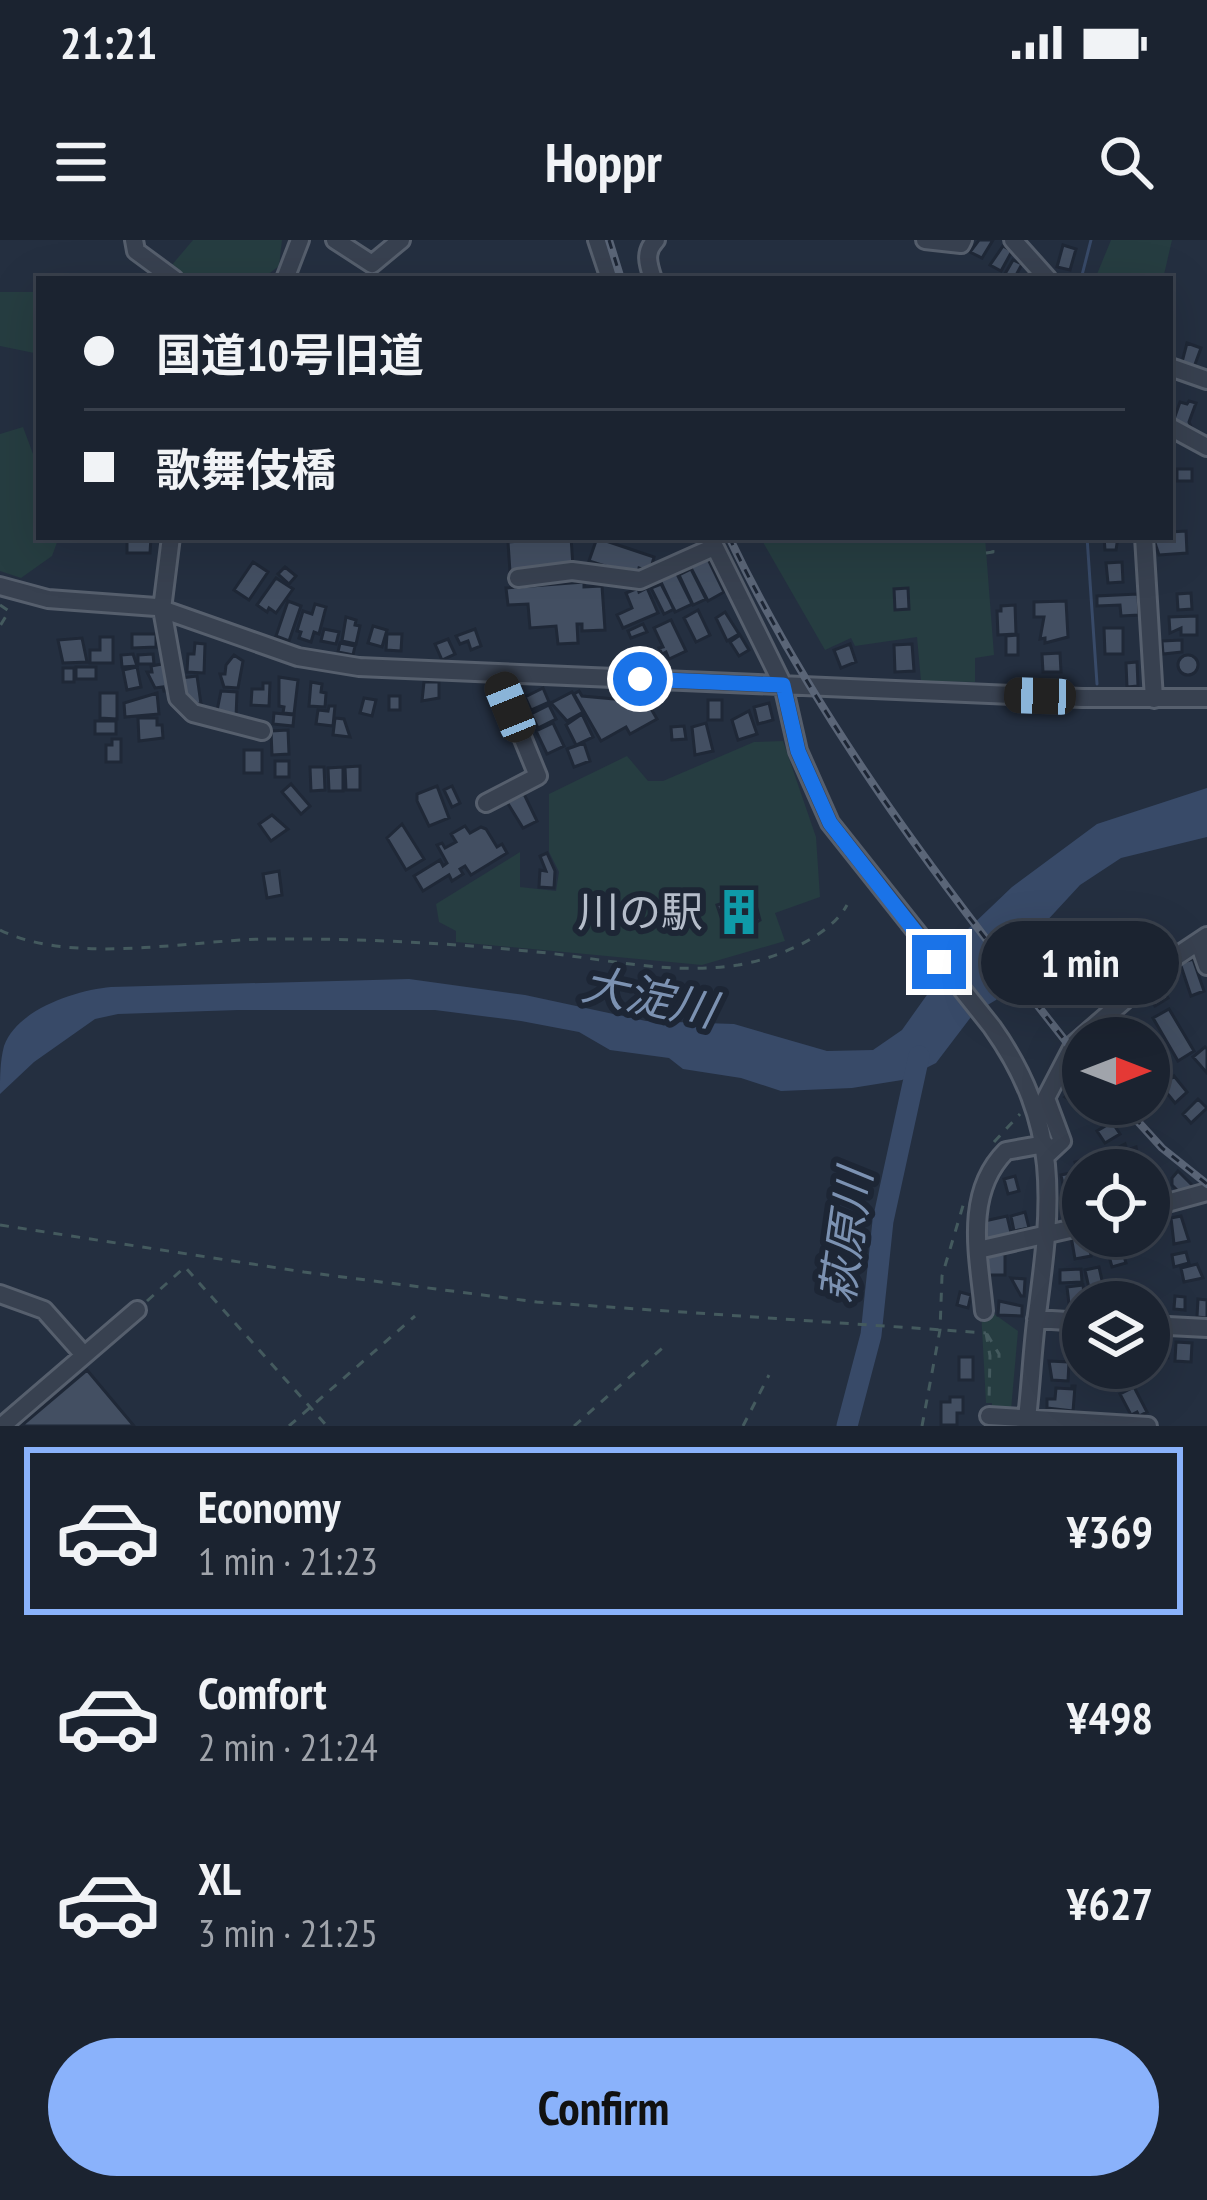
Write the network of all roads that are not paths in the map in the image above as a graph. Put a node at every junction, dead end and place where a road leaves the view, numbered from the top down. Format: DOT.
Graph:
graph roads {
  1 [pos="134,240"];
  2 [pos="300,240"];
  3 [pos="335,240"];
  4 [pos="401,240"];
  5 [pos="597,240"];
  6 [pos="656,240"];
  7 [pos="926,240"];
  8 [pos="963,240"];
  9 [pos="1013,240"];
  10 [pos="1039,240"];
  11 [pos="1034,262"];
  12 [pos="170,276"];
  13 [pos="286,276"];
  14 [pos="609,276"];
  15 [pos="651,276"];
  16 [pos="1046,276"];
  17 [pos="1173,368"];
  18 [pos="1207,380"];
  19 [pos="1173,429"];
  20 [pos="1207,447"];
  21 [pos="171,540"];
  22 [pos="1144,540"];
  23 [pos="712,542"];
  24 [pos="518,578"];
  25 [pos="0,586"];
  26 [pos="162,609"];
  27 [pos="496,673"];
  28 [pos="783,685"];
  29 [pos="1207,698"];
  30 [pos="1154,699"];
  31 [pos="262,731"];
  32 [pos="486,803"];
  33 [pos="1203,939"];
  34 [pos="1207,966"];
  35 [pos="1046,1149"];
  36 [pos="1207,1192"];
  37 [pos="1170,1202"];
  38 [pos="1062,1232"];
  39 [pos="1048,1236"];
  40 [pos="978,1250"];
  41 [pos="0,1294"];
  42 [pos="137,1310"];
  43 [pos="984,1311"];
  44 [pos="1036,1319"];
  45 [pos="1062,1321"];
  46 [pos="1170,1326"];
  47 [pos="1207,1328"];
  48 [pos="84,1355"];
  49 [pos="989,1415"];
  50 [pos="1027,1421"];
  51 [pos="2,1426"];
  52 [pos="1148,1426"];
  1 -- 12 [label="street"];
  2 -- 13 [label="street"];
  3 -- 4 [label="street"];
  5 -- 14 [label="street"];
  6 -- 15 [label="street"];
  7 -- 8 [label="street"];
  9 -- 11 [label="street"];
  10 -- 11 [label="street"];
  11 -- 16 [label="street"];
  17 -- 18 [label="street"];
  19 -- 20 [label="street"];
  21 -- 26 [label="street"];
  22 -- 30 [label="street"];
  23 -- 24 [label="street"];
  23 -- 28 [label="street"];
  25 -- 26 [label="street"];
  26 -- 27 [label="street"];
  26 -- 31 [label="street"];
  27 -- 28 [label="street"];
  27 -- 32 [label="street"];
  28 -- 30 [label="street"];
  28 -- 35 [label="street"];
  29 -- 30 [label="street"];
  33 -- 34 [label="street"];
  33 -- 35 [label="street"];
  35 -- 39 [label="street"];
  35 -- 40 [label="street"];
  36 -- 37 [label="street"];
  38 -- 39 [label="street"];
  39 -- 40 [label="street"];
  39 -- 44 [label="street"];
  40 -- 43 [label="street"];
  41 -- 48 [label="street"];
  42 -- 48 [label="street"];
  44 -- 45 [label="street"];
  44 -- 50 [label="street"];
  46 -- 47 [label="street"];
  48 -- 51 [label="street"];
  49 -- 50 [label="street"];
  50 -- 52 [label="street"];
}
